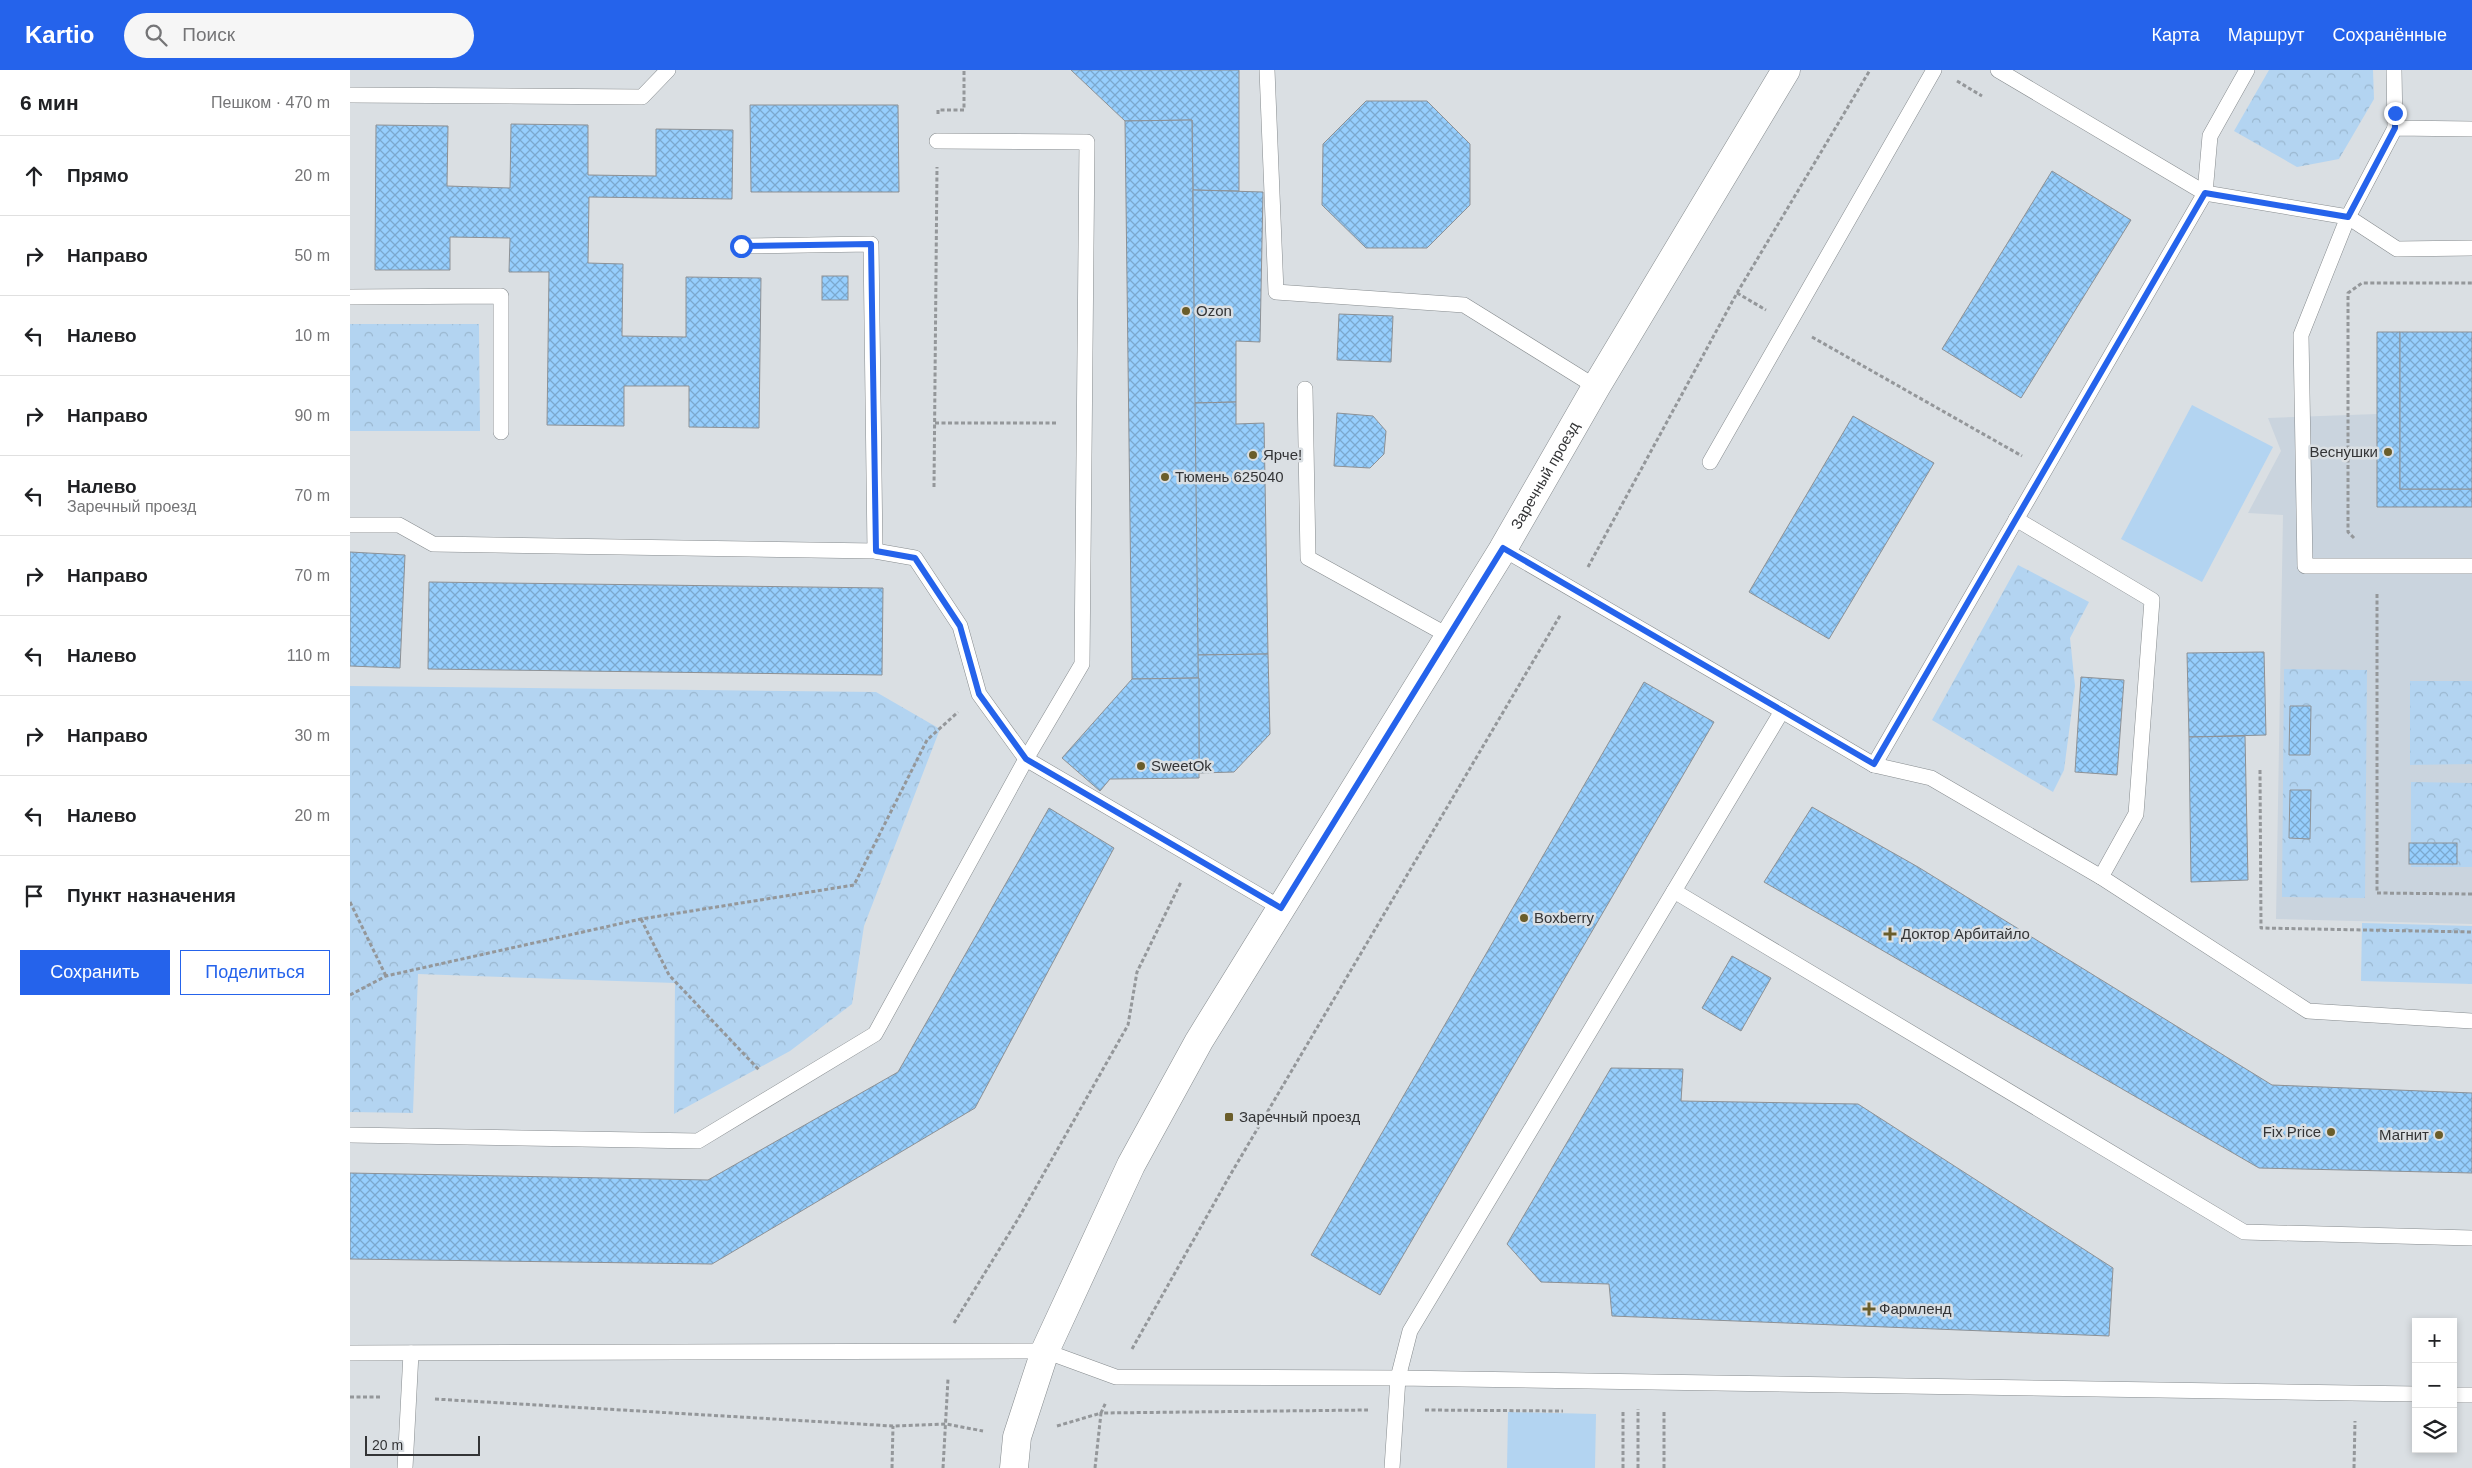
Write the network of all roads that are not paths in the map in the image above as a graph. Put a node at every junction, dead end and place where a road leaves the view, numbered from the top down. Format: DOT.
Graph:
graph roads {
  1 [pos="668,70"];
  2 [pos="1267,70"];
  3 [pos="1786,70"];
  4 [pos="1934,70"];
  5 [pos="1998,70"];
  6 [pos="2247,70"];
  7 [pos="2394,70"];
  8 [pos="350,95"];
  9 [pos="2395,128"];
  10 [pos="2472,129"];
  11 [pos="937,141"];
  12 [pos="2205,193"];
  13 [pos="2348,217"];
  14 [pos="741,246"];
  15 [pos="2472,248"];
  16 [pos="350,297"];
  17 [pos="1596,387"];
  18 [pos="1305,389"];
  19 [pos="501,432"];
  20 [pos="1710,462"];
  21 [pos="2016,519"];
  22 [pos="350,526"];
  23 [pos="1503,548"];
  24 [pos="876,551"];
  25 [pos="2472,566"];
  26 [pos="1449,636"];
  27 [pos="1782,712"];
  28 [pos="1026,759"];
  29 [pos="1874,764"];
  30 [pos="2101,877"];
  31 [pos="1674,890"];
  32 [pos="1281,908"];
  33 [pos="2472,1021"];
  34 [pos="350,1135"];
  35 [pos="2472,1238"];
  36 [pos="1045,1351"];
  37 [pos="350,1353"];
  38 [pos="412,1353"];
  39 [pos="1398,1378"];
  40 [pos="2412,1394"];
  41 [pos="2457,1395"];
  42 [pos="2472,1395"];
  43 [pos="405,1468"];
  44 [pos="1014,1468"];
  45 [pos="1392,1468"];
  1 -- 8 [label="lane"];
  2 -- 17 [label="lane"];
  3 -- 17 [label="street, Заречный проезд"];
  4 -- 20 [label="lane"];
  5 -- 12 [label="lane"];
  6 -- 12 [label="lane"];
  7 -- 9 [label="lane"];
  9 -- 10 [label="lane"];
  9 -- 13 [label="lane"];
  11 -- 28 [label="lane"];
  12 -- 13 [label="lane"];
  12 -- 21 [label="lane"];
  13 -- 15 [label="lane"];
  13 -- 25 [label="lane"];
  14 -- 24 [label="lane"];
  16 -- 19 [label="lane"];
  17 -- 23 [label="street, Заречный проезд"];
  18 -- 26 [label="lane"];
  21 -- 29 [label="lane"];
  21 -- 30 [label="lane"];
  22 -- 24 [label="lane"];
  23 -- 26 [label="street, Заречный проезд"];
  23 -- 27 [label="lane"];
  24 -- 28 [label="lane"];
  26 -- 32 [label="street, Заречный проезд"];
  27 -- 29 [label="lane"];
  27 -- 31 [label="lane"];
  28 -- 32 [label="lane"];
  28 -- 34 [label="lane"];
  29 -- 30 [label="lane"];
  30 -- 33 [label="lane"];
  31 -- 35 [label="lane"];
  31 -- 39 [label="lane"];
  32 -- 36 [label="street, Заречный проезд"];
  36 -- 38 [label="lane"];
  36 -- 39 [label="lane"];
  36 -- 44 [label="street, Заречный проезд"];
  37 -- 38 [label="lane"];
  38 -- 43 [label="lane"];
  39 -- 40 [label="lane"];
  39 -- 45 [label="lane"];
  41 -- 42 [label="lane"];
}
